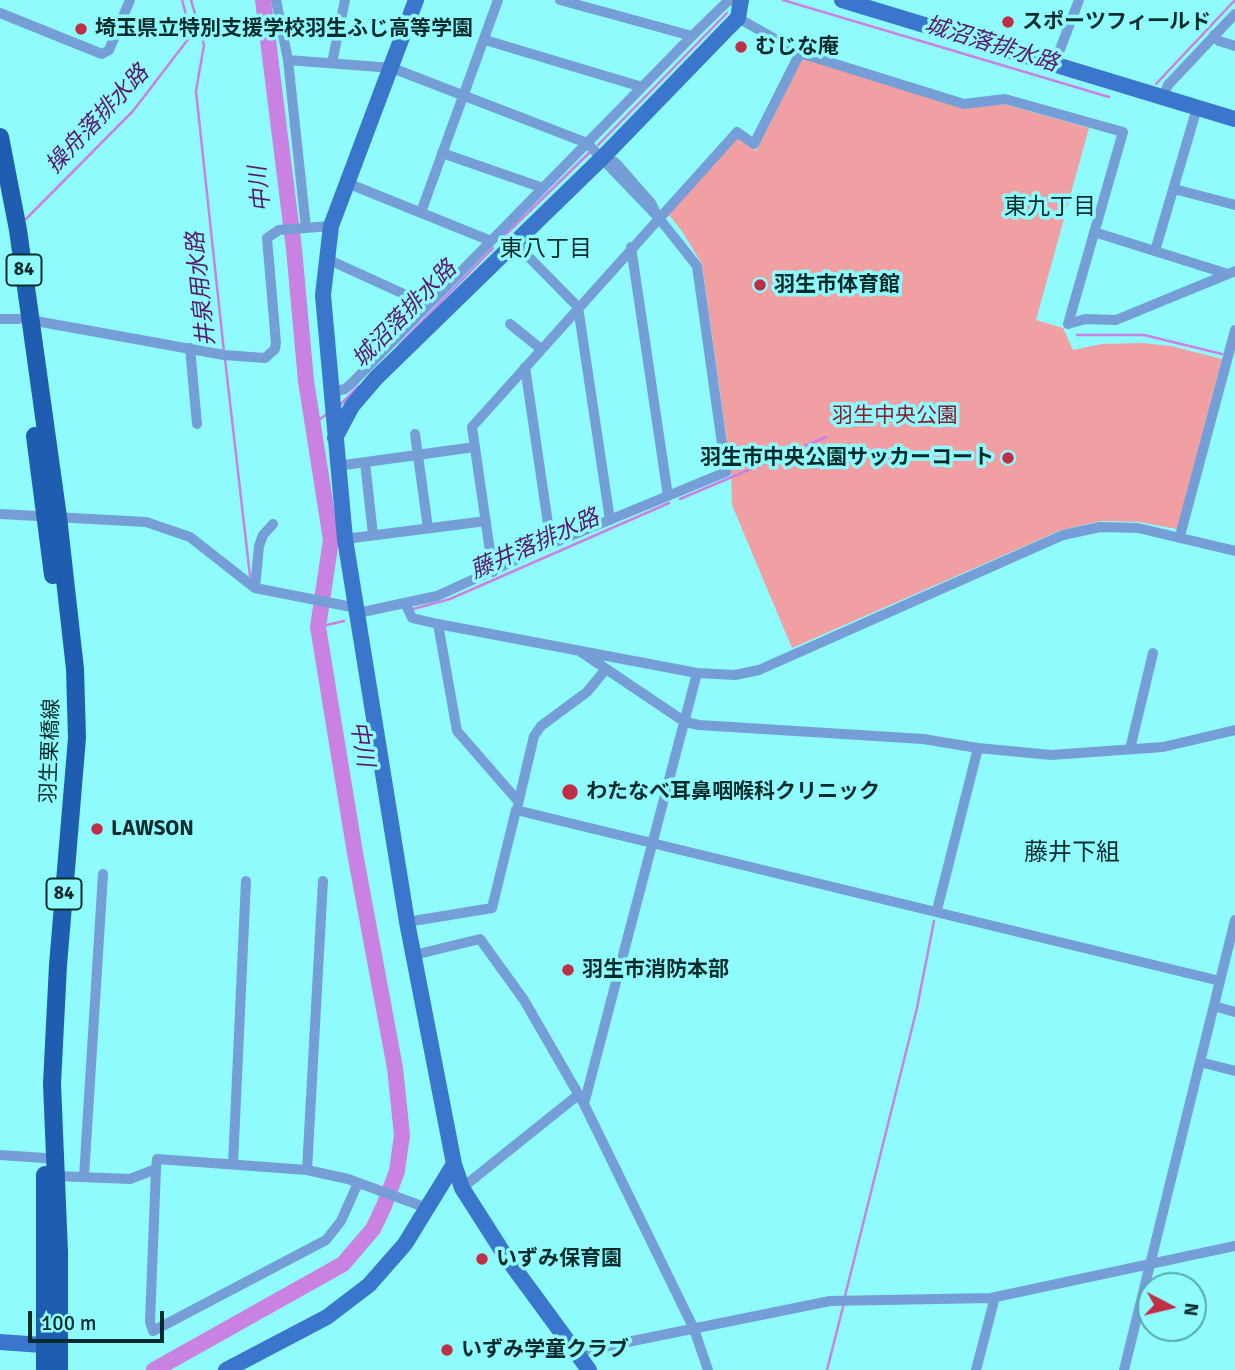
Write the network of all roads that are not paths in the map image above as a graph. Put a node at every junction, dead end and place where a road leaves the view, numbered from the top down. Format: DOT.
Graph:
graph roads {
  1 [pos="130,0"];
  2 [pos="276,0"];
  3 [pos="345,0"];
  4 [pos="416,0"];
  5 [pos="498,0"];
  6 [pos="560,0"];
  7 [pos="842,0"];
  8 [pos="1079,0"];
  9 [pos="594,4"];
  10 [pos="740,7"];
  11 [pos="0,13"];
  12 [pos="1235,14"];
  13 [pos="692,36"];
  14 [pos="1214,36"];
  15 [pos="485,40"];
  16 [pos="1235,46"];
  17 [pos="800,52"];
  18 [pos="288,60"];
  19 [pos="332,63"];
  20 [pos="1054,65"];
  21 [pos="392,68"];
  22 [pos="642,88"];
  23 [pos="463,95"];
  24 [pos="1163,97"];
  25 [pos="1197,108"];
  26 [pos="1235,119"];
  27 [pos="0,137"];
  28 [pos="587,143"];
  29 [pos="442,153"];
  30 [pos="603,157"];
  31 [pos="347,183"];
  32 [pos="543,188"];
  33 [pos="1174,189"];
  34 [pos="0,193"];
  35 [pos="1235,205"];
  36 [pos="421,212"];
  37 [pos="658,218"];
  38 [pos="331,226"];
  39 [pos="303,228"];
  40 [pos="1094,232"];
  41 [pos="501,243"];
  42 [pos="631,247"];
  43 [pos="1155,251"];
  44 [pos="327,259"];
  45 [pos="1232,273"];
  46 [pos="428,305"];
  47 [pos="578,307"];
  48 [pos="0,319"];
  49 [pos="25,319"];
  50 [pos="510,324"];
  51 [pos="1235,330"];
  52 [pos="190,348"];
  53 [pos="541,349"];
  54 [pos="526,367"];
  55 [pos="331,392"];
  56 [pos="197,424"];
  57 [pos="415,434"];
  58 [pos="335,438"];
  59 [pos="475,447"];
  60 [pos="418,454"];
  61 [pos="365,462"];
  62 [pos="337,466"];
  63 [pos="668,496"];
  64 [pos="0,513"];
  65 [pos="51,517"];
  66 [pos="610,520"];
  67 [pos="486,521"];
  68 [pos="272,524"];
  69 [pos="428,528"];
  70 [pos="373,535"];
  71 [pos="1180,536"];
  72 [pos="345,539"];
  73 [pos="551,544"];
  74 [pos="1235,551"];
  75 [pos="493,572"];
  76 [pos="255,588"];
  77 [pos="405,603"];
  78 [pos="357,610"];
  79 [pos="439,624"];
  80 [pos="576,649"];
  81 [pos="1153,653"];
  82 [pos="606,669"];
  83 [pos="697,673"];
  84 [pos="685,722"];
  85 [pos="1235,730"];
  86 [pos="978,748"];
  87 [pos="1130,749"];
  88 [pos="517,806"];
  89 [pos="654,844"];
  90 [pos="103,874"];
  91 [pos="246,881"];
  92 [pos="323,881"];
  93 [pos="937,910"];
  94 [pos="1235,920"];
  95 [pos="407,922"];
  96 [pos="414,955"];
  97 [pos="1220,981"];
  98 [pos="1214,1006"];
  99 [pos="1235,1012"];
  100 [pos="1200,1062"];
  101 [pos="1235,1071"];
  102 [pos="581,1100"];
  103 [pos="0,1155"];
  104 [pos="45,1158"];
  105 [pos="233,1164"];
  106 [pos="454,1164"];
  107 [pos="156,1169"];
  108 [pos="307,1170"];
  109 [pos="56,1176"];
  110 [pos="84,1177"];
  111 [pos="358,1183"];
  112 [pos="462,1188"];
  113 [pos="421,1206"];
  114 [pos="1235,1247"];
  115 [pos="1149,1264"];
  116 [pos="995,1297"];
  117 [pos="694,1329"];
  118 [pos="0,1342"];
  119 [pos="52,1347"];
  120 [pos="578,1352"];
  121 [pos="45,1370"];
  122 [pos="59,1370"];
  123 [pos="226,1370"];
  124 [pos="589,1370"];
  125 [pos="708,1370"];
  126 [pos="976,1370"];
  127 [pos="1124,1370"];
  1 -- 11 [label="street"];
  2 -- 18 [label="street"];
  3 -- 19 [label="street"];
  4 -- 21 [label="street"];
  5 -- 15 [label="street"];
  6 -- 9 [label="street"];
  7 -- 20 [label="street"];
  8 -- 20 [label="street"];
  9 -- 13 [label="street"];
  10 -- 13 [label="street"];
  10 -- 17 [label="street"];
  10 -- 30 [label="street"];
  12 -- 14 [label="street"];
  13 -- 22 [label="street"];
  14 -- 16 [label="street"];
  14 -- 24 [label="street"];
  15 -- 22 [label="street"];
  15 -- 23 [label="street"];
  17 -- 37 [label="street"];
  17 -- 40 [label="street"];
  18 -- 19 [label="street"];
  18 -- 39 [label="street"];
  19 -- 21 [label="street"];
  20 -- 24 [label="street"];
  21 -- 23 [label="street"];
  21 -- 31 [label="street"];
  22 -- 28 [label="street"];
  23 -- 28 [label="street"];
  23 -- 29 [label="street"];
  24 -- 25 [label="street"];
  25 -- 26 [label="street"];
  25 -- 33 [label="street"];
  27 -- 49 [label="main road, 羽生栗橋線 / 84"];
  28 -- 30 [label="street"];
  28 -- 32 [label="street"];
  29 -- 32 [label="street"];
  29 -- 36 [label="street"];
  30 -- 37 [label="street"];
  30 -- 41 [label="street"];
  31 -- 36 [label="street"];
  31 -- 38 [label="street"];
  32 -- 41 [label="street"];
  33 -- 35 [label="street"];
  33 -- 43 [label="street"];
  34 -- 49 [label="main road, 羽生栗橋線 / 84"];
  36 -- 41 [label="street"];
  37 -- 42 [label="street"];
  37 -- 63 [label="street"];
  38 -- 39 [label="street"];
  38 -- 44 [label="street"];
  39 -- 52 [label="street"];
  40 -- 43 [label="street"];
  40 -- 45 [label="street"];
  41 -- 46 [label="street"];
  41 -- 47 [label="street"];
  41 -- 58 [label="street"];
  42 -- 47 [label="street"];
  42 -- 63 [label="street"];
  43 -- 45 [label="street"];
  44 -- 46 [label="street"];
  44 -- 55 [label="street"];
  46 -- 55 [label="street"];
  47 -- 53 [label="street"];
  47 -- 66 [label="street"];
  48 -- 49 [label="street"];
  49 -- 52 [label="street"];
  49 -- 65 [label="main road, 羽生栗橋線 / 84"];
  50 -- 53 [label="street"];
  51 -- 71 [label="street"];
  52 -- 56 [label="street"];
  53 -- 54 [label="street"];
  54 -- 59 [label="street"];
  54 -- 73 [label="street"];
  55 -- 58 [label="street"];
  57 -- 60 [label="street"];
  58 -- 62 [label="street"];
  59 -- 60 [label="street"];
  59 -- 67 [label="street"];
  60 -- 61 [label="street"];
  60 -- 69 [label="street"];
  61 -- 62 [label="street"];
  61 -- 70 [label="street"];
  62 -- 72 [label="street"];
  63 -- 66 [label="street"];
  64 -- 65 [label="street"];
  65 -- 76 [label="street"];
  65 -- 104 [label="main road, 羽生栗橋線 / 84"];
  65 -- 109 [label="main road, 羽生栗橋線 / 84"];
  66 -- 73 [label="street"];
  67 -- 69 [label="street"];
  67 -- 75 [label="street"];
  68 -- 76 [label="street"];
  69 -- 70 [label="street"];
  70 -- 72 [label="street"];
  71 -- 74 [label="street"];
  71 -- 83 [label="street"];
  72 -- 78 [label="street"];
  73 -- 75 [label="street"];
  75 -- 77 [label="street"];
  76 -- 78 [label="street"];
  77 -- 78 [label="street"];
  77 -- 79 [label="street"];
  78 -- 95 [label="street"];
  79 -- 80 [label="street"];
  79 -- 88 [label="street"];
  80 -- 82 [label="street"];
  80 -- 83 [label="street"];
  81 -- 87 [label="street"];
  82 -- 84 [label="street"];
  82 -- 88 [label="street"];
  83 -- 84 [label="street"];
  84 -- 86 [label="street"];
  84 -- 89 [label="street"];
  85 -- 87 [label="street"];
  86 -- 87 [label="street"];
  86 -- 93 [label="street"];
  88 -- 89 [label="street"];
  88 -- 95 [label="street"];
  89 -- 93 [label="street"];
  89 -- 102 [label="street"];
  90 -- 110 [label="street"];
  91 -- 105 [label="street"];
  92 -- 108 [label="street"];
  93 -- 97 [label="street"];
  94 -- 97 [label="street"];
  95 -- 96 [label="street"];
  96 -- 102 [label="street"];
  96 -- 106 [label="street"];
  97 -- 98 [label="street"];
  98 -- 99 [label="street"];
  98 -- 100 [label="street"];
  100 -- 101 [label="street"];
  100 -- 115 [label="street"];
  102 -- 112 [label="street"];
  102 -- 117 [label="street"];
  103 -- 104 [label="street"];
  104 -- 119 [label="main road, 羽生栗橋線 / 84"];
  105 -- 107 [label="street"];
  105 -- 108 [label="street"];
  106 -- 112 [label="street"];
  106 -- 113 [label="street"];
  107 -- 110 [label="street"];
  107 -- 111 [label="street"];
  108 -- 111 [label="street"];
  109 -- 110 [label="street"];
  109 -- 119 [label="main road, 羽生栗橋線 / 84"];
  111 -- 113 [label="street"];
  112 -- 120 [label="street"];
  113 -- 123 [label="street"];
  114 -- 115 [label="street"];
  115 -- 116 [label="street"];
  115 -- 127 [label="street"];
  116 -- 117 [label="street"];
  116 -- 126 [label="street"];
  117 -- 120 [label="street"];
  117 -- 125 [label="street"];
  118 -- 119 [label="street"];
  119 -- 121 [label="main road, 羽生栗橋線 / 84"];
  119 -- 122 [label="main road, 羽生栗橋線 / 84"];
  120 -- 124 [label="street"];
}
